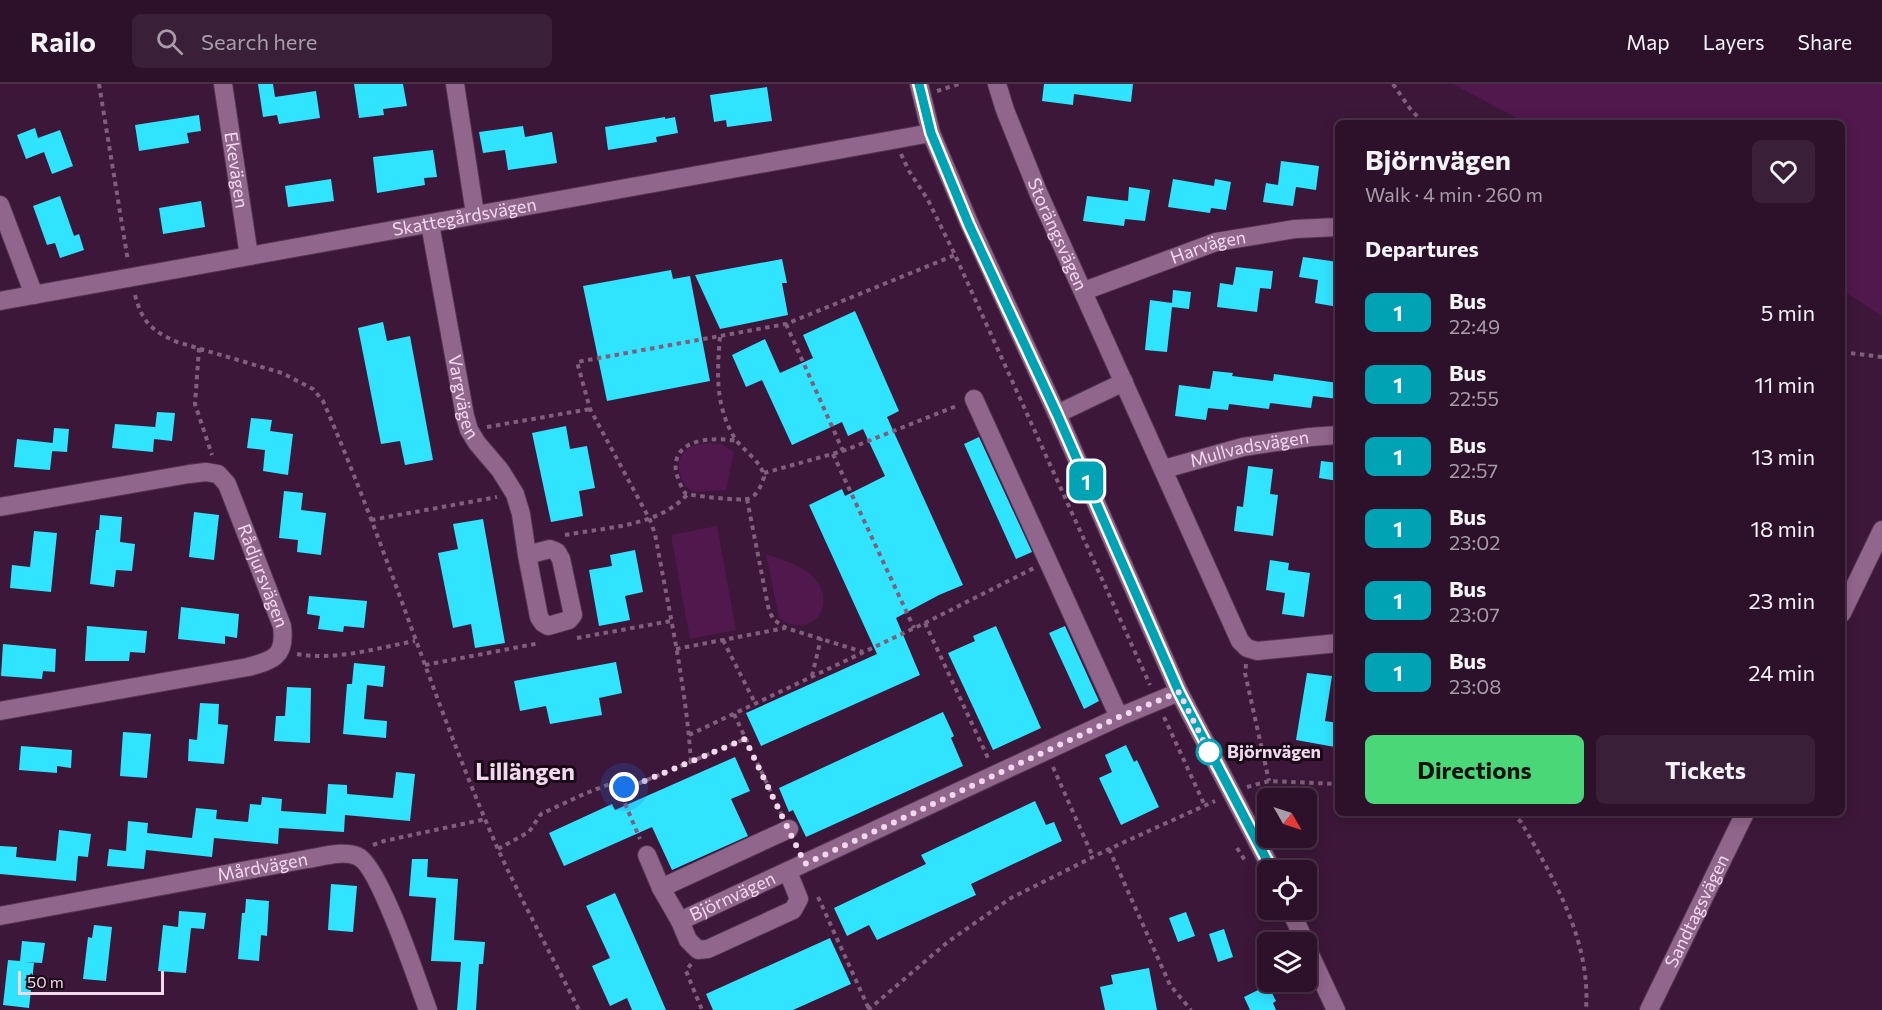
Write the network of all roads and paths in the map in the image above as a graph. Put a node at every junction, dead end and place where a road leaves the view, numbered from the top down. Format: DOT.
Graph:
graph roads {
  1 [pos="99,84"];
  2 [pos="223,84"];
  3 [pos="455,84"];
  4 [pos="919,84"];
  5 [pos="997,84"];
  6 [pos="1393,84"];
  7 [pos="1421,120"];
  8 [pos="931,133"];
  9 [pos="896,139"];
  10 [pos="0,205"];
  11 [pos="475,214"];
  12 [pos="430,224"];
  13 [pos="1335,228"];
  14 [pos="955,255"];
  15 [pos="249,256"];
  16 [pos="131,277"];
  17 [pos="1084,291"];
  18 [pos="34,295"];
  19 [pos="0,301"];
  20 [pos="786,324"];
  21 [pos="720,337"];
  22 [pos="199,348"];
  23 [pos="1845,352"];
  24 [pos="1882,357"];
  25 [pos="1124,382"];
  26 [pos="974,399"];
  27 [pos="590,409"];
  28 [pos="1057,414"];
  29 [pos="469,430"];
  30 [pos="1335,435"];
  31 [pos="737,441"];
  32 [pos="843,451"];
  33 [pos="833,454"];
  34 [pos="1164,469"];
  35 [pos="764,473"];
  36 [pos="218,474"];
  37 [pos="515,494"];
  38 [pos="687,495"];
  39 [pos="747,499"];
  40 [pos="0,507"];
  41 [pos="371,520"];
  42 [pos="650,520"];
  43 [pos="1882,530"];
  44 [pos="560,536"];
  45 [pos="527,555"];
  46 [pos="1047,562"];
  47 [pos="1845,607"];
  48 [pos="925,623"];
  49 [pos="786,628"];
  50 [pos="914,628"];
  51 [pos="821,639"];
  52 [pos="723,640"];
  53 [pos="415,641"];
  54 [pos="1335,643"];
  55 [pos="676,649"];
  56 [pos="1252,650"];
  57 [pos="281,652"];
  58 [pos="863,652"];
  59 [pos="812,677"];
  60 [pos="1179,692"];
  61 [pos="1157,701"];
  62 [pos="755,703"];
  63 [pos="0,711"];
  64 [pos="734,714"];
  65 [pos="1119,717"];
  66 [pos="689,735"];
  67 [pos="745,739"];
  68 [pos="1047,752"];
  69 [pos="690,762"];
  70 [pos="996,775"];
  71 [pos="1269,781"];
  72 [pos="1335,784"];
  73 [pos="618,787"];
  74 [pos="1231,793"];
  75 [pos="1205,806"];
  76 [pos="1515,816"];
  77 [pos="1744,816"];
  78 [pos="486,819"];
  79 [pos="789,829"];
  80 [pos="498,849"];
  81 [pos="1109,849"];
  82 [pos="355,855"];
  83 [pos="648,855"];
  84 [pos="1093,857"];
  85 [pos="1267,860"];
  86 [pos="805,864"];
  87 [pos="788,872"];
  88 [pos="662,888"];
  89 [pos="0,916"];
  90 [pos="680,921"];
  91 [pos="698,950"];
  92 [pos="1317,969"];
  93 [pos="428,1010"];
  94 [pos="579,1010"];
  95 [pos="702,1010"];
  96 [pos="868,1010"];
  97 [pos="1191,1010"];
  98 [pos="1336,1010"];
  99 [pos="1586,1010"];
  100 [pos="1649,1010"];
  1 -- 16 [label="path"];
  2 -- 15 [label="street, Ekevägen"];
  3 -- 11 [label="street"];
  4 -- 8 [label="street"];
  5 -- 17 [label="street, Storängsvägen"];
  6 -- 7 [label="path"];
  8 -- 9 [label="street, Skattegårdsvägen"];
  8 -- 28 [label="street"];
  9 -- 11 [label="street, Skattegårdsvägen"];
  9 -- 14 [label="path"];
  10 -- 18 [label="street"];
  11 -- 12 [label="street, Skattegårdsvägen"];
  12 -- 15 [label="street, Skattegårdsvägen"];
  12 -- 29 [label="street, Vargvägen"];
  13 -- 17 [label="street, Harvägen"];
  14 -- 20 [label="path"];
  14 -- 61 [label="path"];
  15 -- 16 [label="street, Skattegårdsvägen"];
  16 -- 18 [label="street, Skattegårdsvägen"];
  16 -- 22 [label="path"];
  17 -- 25 [label="street, Storängsvägen"];
  18 -- 19 [label="street, Skattegårdsvägen"];
  20 -- 21 [label="path"];
  20 -- 32 [label="path"];
  21 -- 27 [label="path"];
  21 -- 31 [label="path"];
  22 -- 36 [label="path"];
  22 -- 41 [label="path"];
  23 -- 24 [label="path"];
  25 -- 28 [label="street"];
  25 -- 34 [label="street, Storängsvägen"];
  26 -- 32 [label="path"];
  26 -- 46 [label="street"];
  27 -- 29 [label="path"];
  27 -- 42 [label="path"];
  28 -- 60 [label="street"];
  29 -- 37 [label="street, Vargvägen"];
  30 -- 34 [label="street, Mullvadsvägen"];
  31 -- 35 [label="path"];
  31 -- 38 [label="path"];
  32 -- 33 [label="path"];
  33 -- 35 [label="path"];
  33 -- 50 [label="path"];
  34 -- 56 [label="street, Storängsvägen"];
  35 -- 39 [label="path"];
  36 -- 40 [label="street"];
  36 -- 57 [label="street, Rådjursvägen"];
  37 -- 41 [label="path"];
  37 -- 45 [label="street, Vargvägen"];
  38 -- 39 [label="path"];
  38 -- 42 [label="path"];
  39 -- 49 [label="path"];
  41 -- 53 [label="path"];
  42 -- 44 [label="path"];
  42 -- 55 [label="path"];
  43 -- 47 [label="street"];
  46 -- 48 [label="path"];
  46 -- 65 [label="street"];
  48 -- 50 [label="path"];
  48 -- 70 [label="path"];
  49 -- 51 [label="path"];
  49 -- 52 [label="path"];
  50 -- 58 [label="path"];
  51 -- 58 [label="path"];
  51 -- 59 [label="path"];
  52 -- 55 [label="path"];
  52 -- 62 [label="path"];
  53 -- 57 [label="path"];
  53 -- 78 [label="path"];
  54 -- 56 [label="street"];
  55 -- 66 [label="path"];
  56 -- 71 [label="path"];
  57 -- 63 [label="street, Rådjursvägen"];
  58 -- 59 [label="path"];
  59 -- 62 [label="path"];
  60 -- 61 [label="street, Björnvägen"];
  60 -- 74 [label="street"];
  61 -- 65 [label="street, Björnvägen"];
  61 -- 75 [label="path"];
  62 -- 64 [label="path"];
  64 -- 66 [label="path"];
  64 -- 67 [label="path"];
  65 -- 68 [label="street, Björnvägen"];
  66 -- 69 [label="path"];
  67 -- 69 [label="path"];
  67 -- 79 [label="path"];
  68 -- 70 [label="street, Björnvägen"];
  68 -- 84 [label="path"];
  69 -- 73 [label="path"];
  70 -- 86 [label="street, Björnvägen"];
  71 -- 72 [label="path"];
  71 -- 74 [label="path"];
  73 -- 80 [label="path"];
  73 -- 83 [label="path"];
  74 -- 75 [label="path"];
  74 -- 85 [label="street"];
  75 -- 81 [label="path"];
  76 -- 99 [label="path"];
  77 -- 100 [label="street, Sandtagsvägen"];
  78 -- 80 [label="path"];
  78 -- 82 [label="path"];
  79 -- 88 [label="street"];
  80 -- 94 [label="path"];
  81 -- 84 [label="path"];
  81 -- 97 [label="path"];
  82 -- 89 [label="street, Mårdvägen"];
  82 -- 93 [label="street"];
  83 -- 88 [label="street"];
  84 -- 96 [label="path"];
  86 -- 87 [label="street, Björnvägen"];
  86 -- 96 [label="path"];
  87 -- 90 [label="street, Björnvägen"];
  87 -- 91 [label="street, Björnvägen"];
  88 -- 90 [label="street"];
  90 -- 91 [label="street, Björnvägen"];
  91 -- 95 [label="path"];
  92 -- 98 [label="street"];
}
